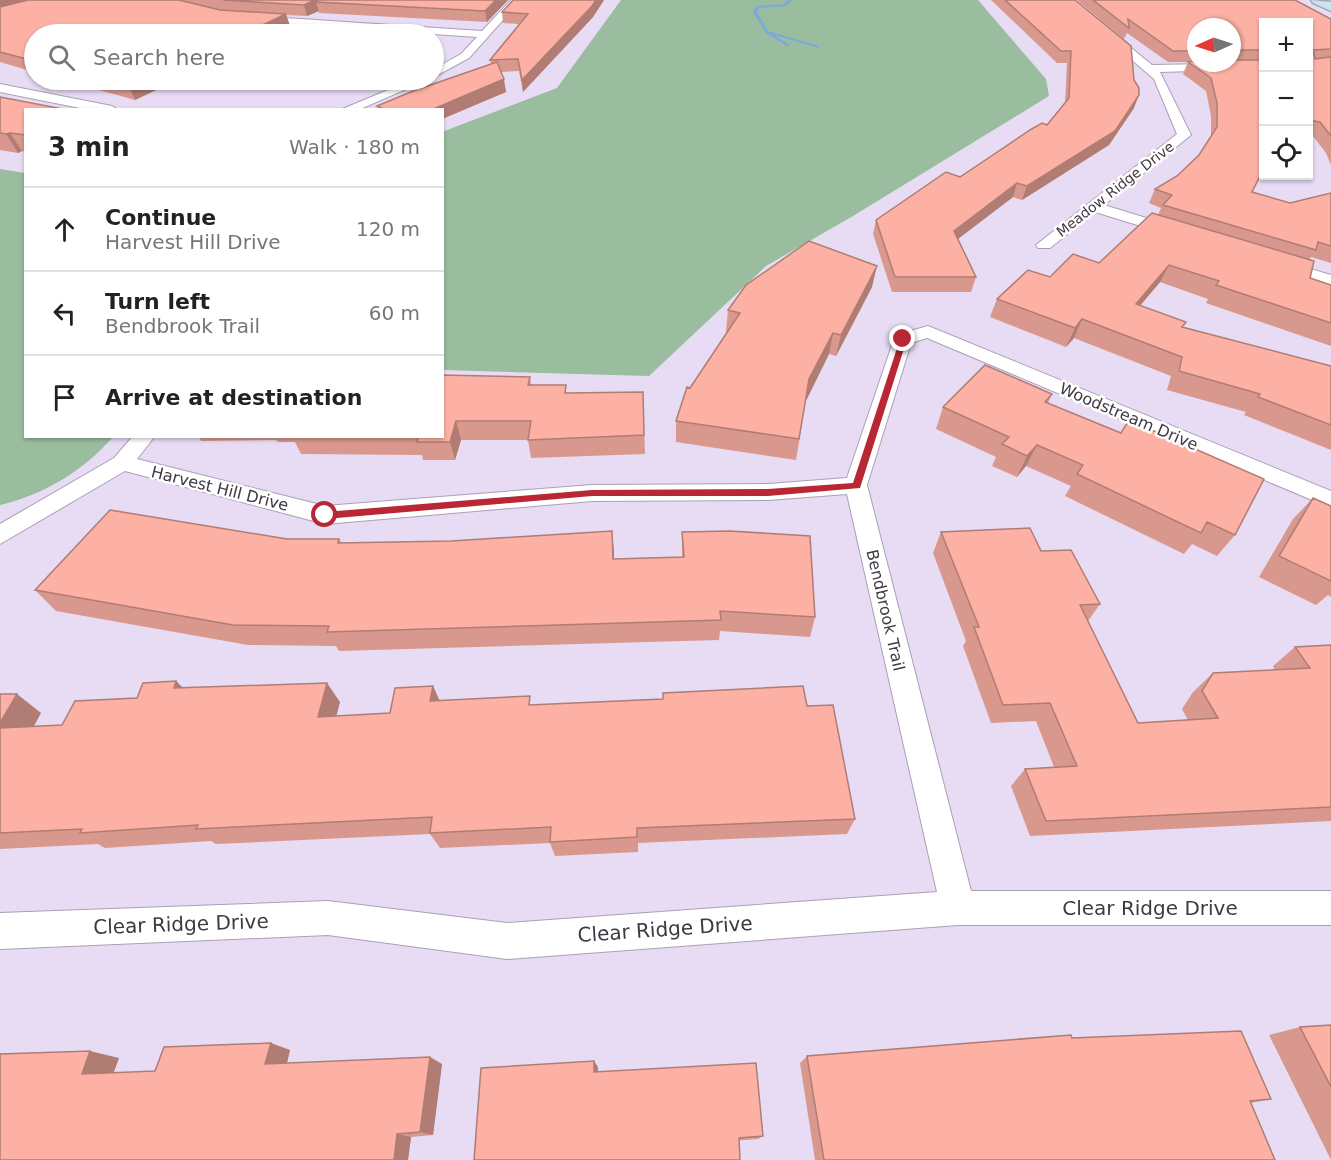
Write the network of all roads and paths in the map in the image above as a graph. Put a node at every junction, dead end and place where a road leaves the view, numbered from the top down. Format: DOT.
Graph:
graph roads {
  1 [pos="516,0"];
  2 [pos="1067,0"];
  3 [pos="1317,0"];
  4 [pos="1331,7"];
  5 [pos="247,18"];
  6 [pos="337,24"];
  7 [pos="444,31"];
  8 [pos="487,34"];
  9 [pos="1259,66"];
  10 [pos="444,68"];
  11 [pos="1150,69"];
  12 [pos="0,88"];
  13 [pos="396,90"];
  14 [pos="102,108"];
  15 [pos="351,108"];
  16 [pos="1093,207"];
  17 [pos="1195,238"];
  18 [pos="1044,245"];
  19 [pos="1263,260"];
  20 [pos="1331,281"];
  21 [pos="143,438"];
  22 [pos="122,464"];
  23 [pos="856,485"];
  24 [pos="1331,500"];
  25 [pos="0,535"];
  26 [pos="958,908"];
  27 [pos="1331,908"];
  28 [pos="0,931"];
  1 -- 8 [label="street"];
  2 -- 11 [label="street, Meadow Ridge Drive"];
  3 -- 4 [label="main road"];
  5 -- 6 [label="street"];
  7 -- 8 [label="street"];
  8 -- 10 [label="street"];
  9 -- 11 [label="street"];
  11 -- 16 [label="street, Meadow Ridge Drive"];
  12 -- 14 [label="street"];
  13 -- 15 [label="street"];
  16 -- 17 [label="street"];
  16 -- 18 [label="street, Meadow Ridge Drive"];
  19 -- 20 [label="street"];
  21 -- 22 [label="street"];
  22 -- 23 [label="street, Harvest Hill Drive"];
  22 -- 25 [label="street"];
  23 -- 24 [label="street, Woodstream Drive"];
  23 -- 26 [label="street, Bendbrook Trail"];
  26 -- 27 [label="street, Clear Ridge Drive"];
  26 -- 28 [label="street, Clear Ridge Drive"];
}
